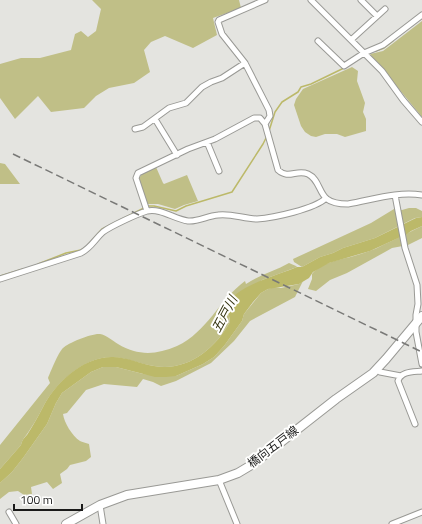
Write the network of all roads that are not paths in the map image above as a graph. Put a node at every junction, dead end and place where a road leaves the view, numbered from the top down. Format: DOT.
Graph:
graph roads {
  1 [pos="266,0"];
  2 [pos="311,0"];
  3 [pos="362,0"];
  4 [pos="385,9"];
  5 [pos="377,16"];
  6 [pos="422,16"];
  7 [pos="351,40"];
  8 [pos="318,41"];
  9 [pos="364,53"];
  10 [pos="245,63"];
  11 [pos="155,119"];
  12 [pos="422,122"];
  13 [pos="265,124"];
  14 [pos="135,129"];
  15 [pos="207,142"];
  16 [pos="177,155"];
  17 [pos="219,171"];
  18 [pos="396,195"];
  19 [pos="422,195"];
  20 [pos="326,198"];
  21 [pos="147,211"];
  22 [pos="0,279"];
  23 [pos="422,316"];
  24 [pos="416,323"];
  25 [pos="422,364"];
  26 [pos="378,369"];
  27 [pos="422,371"];
  28 [pos="400,376"];
  29 [pos="415,424"];
  30 [pos="219,480"];
  31 [pos="100,504"];
  32 [pos="9,512"];
  33 [pos="422,512"];
  34 [pos="16,524"];
  35 [pos="66,524"];
  36 [pos="103,524"];
  37 [pos="237,524"];
  38 [pos="392,524"];
  1 -- 10 [label="street"];
  2 -- 7 [label="street"];
  3 -- 5 [label="street"];
  4 -- 5 [label="street"];
  5 -- 7 [label="street"];
  6 -- 9 [label="street"];
  7 -- 9 [label="street"];
  8 -- 9 [label="street"];
  9 -- 12 [label="street"];
  10 -- 11 [label="street"];
  10 -- 13 [label="street"];
  11 -- 14 [label="street"];
  11 -- 16 [label="street"];
  13 -- 15 [label="street"];
  13 -- 20 [label="street"];
  15 -- 16 [label="street"];
  15 -- 17 [label="street"];
  16 -- 21 [label="street"];
  18 -- 19 [label="street"];
  18 -- 20 [label="street"];
  18 -- 24 [label="street"];
  20 -- 21 [label="street"];
  21 -- 22 [label="street"];
  23 -- 24 [label="main road, 橋向五戸線"];
  24 -- 25 [label="street"];
  24 -- 26 [label="main road, 橋向五戸線"];
  26 -- 28 [label="street"];
  26 -- 30 [label="main road, 橋向五戸線"];
  27 -- 28 [label="street"];
  28 -- 29 [label="street"];
  30 -- 31 [label="main road, 橋向五戸線"];
  30 -- 37 [label="street"];
  31 -- 35 [label="main road, 橋向五戸線"];
  31 -- 36 [label="street"];
  32 -- 34 [label="street"];
  33 -- 38 [label="street"];
}
